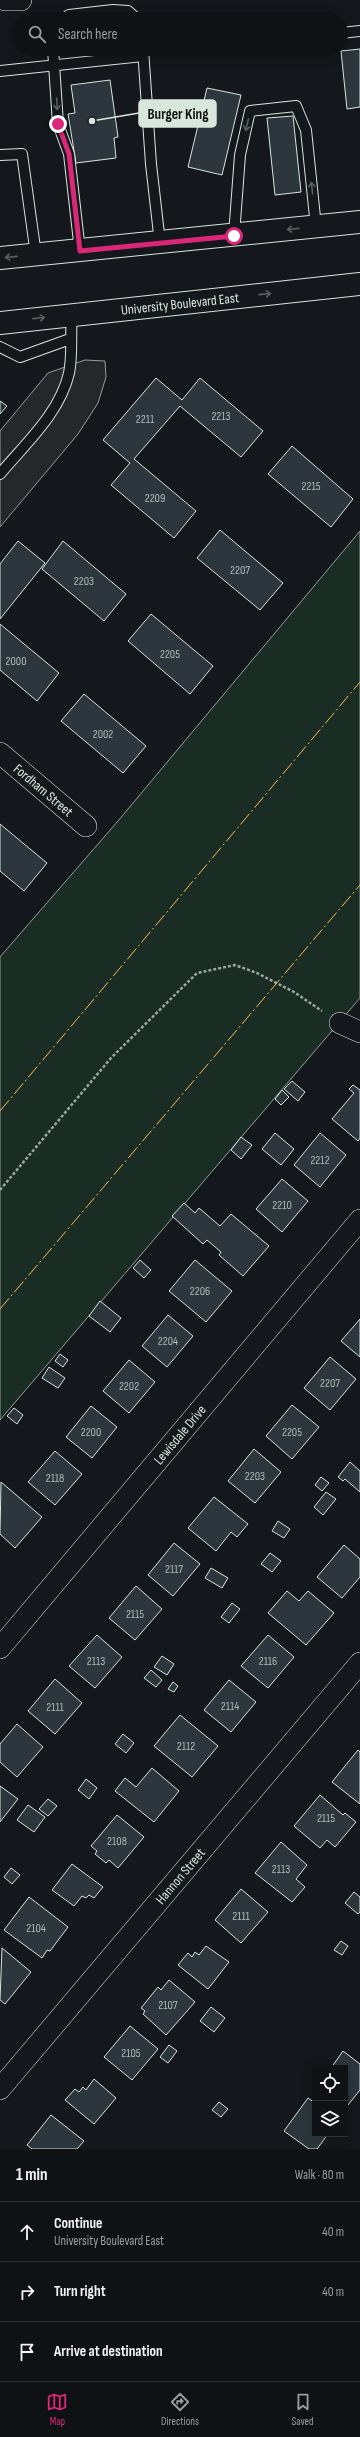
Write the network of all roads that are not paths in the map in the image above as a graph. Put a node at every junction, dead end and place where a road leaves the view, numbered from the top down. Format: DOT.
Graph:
graph roads {
  1 [pos="5,0"];
  2 [pos="22,0"];
  3 [pos="95,12"];
  4 [pos="129,12"];
  5 [pos="360,31"];
  6 [pos="348,32"];
  7 [pos="54,56"];
  8 [pos="116,56"];
  9 [pos="143,56"];
  10 [pos="55,65"];
  11 [pos="0,71"];
  12 [pos="0,155"];
  13 [pos="360,222"];
  14 [pos="316,227"];
  15 [pos="234,236"];
  16 [pos="160,243"];
  17 [pos="80,251"];
  18 [pos="36,255"];
  19 [pos="0,258"];
  20 [pos="360,284"];
  21 [pos="72,315"];
  22 [pos="0,323"];
  23 [pos="70,339"];
  24 [pos="0,347"];
  25 [pos="0,474"];
  26 [pos="0,754"];
  27 [pos="86,826"];
  28 [pos="340,1023"];
  29 [pos="360,1032"];
  30 [pos="360,1220"];
  31 [pos="0,1648"];
  32 [pos="360,1663"];
  33 [pos="0,2089"];
  1 -- 2 [label="street"];
  3 -- 4 [label="lane"];
  5 -- 6 [label="lane"];
  7 -- 10 [label="lane"];
  8 -- 10 [label="lane"];
  9 -- 16 [label="lane"];
  10 -- 11 [label="lane"];
  10 -- 17 [label="lane, one-way"];
  12 -- 18 [label="lane"];
  13 -- 14 [label="main road"];
  14 -- 15 [label="main road, one-way"];
  14 -- 15 [label="lane, one-way"];
  15 -- 16 [label="main road"];
  16 -- 17 [label="main road"];
  17 -- 18 [label="main road"];
  18 -- 19 [label="main road, one-way"];
  21 -- 20 [label="main road, University Boulevard East, one-way"];
  22 -- 21 [label="main road, University Boulevard East, one-way"];
  21 -- 23 [label="lane"];
  23 -- 24 [label="lane"];
  23 -- 25 [label="lane"];
  26 -- 27 [label="street, Fordham Street"];
  28 -- 29 [label="street"];
  30 -- 31 [label="street, Lewisdale Drive"];
  32 -- 33 [label="street, Hannon Street"];
}
